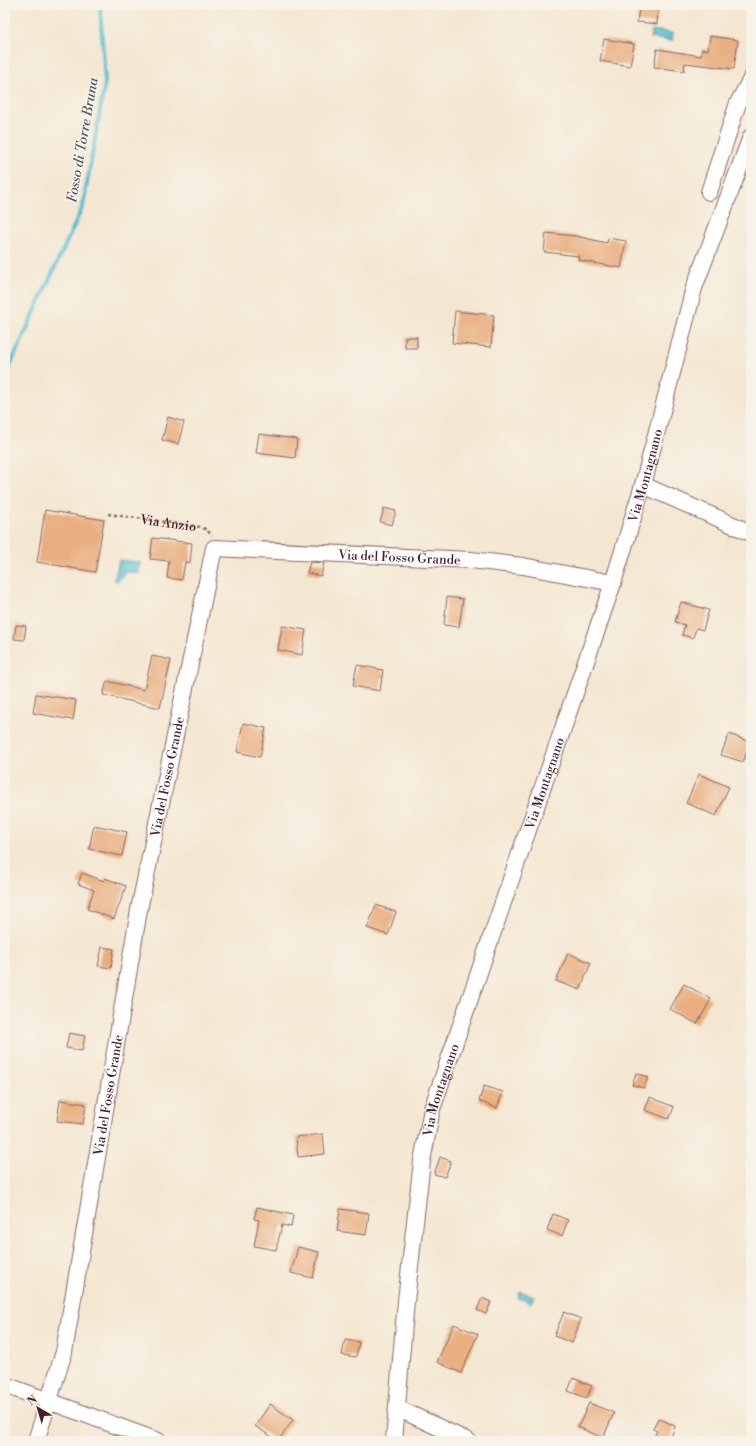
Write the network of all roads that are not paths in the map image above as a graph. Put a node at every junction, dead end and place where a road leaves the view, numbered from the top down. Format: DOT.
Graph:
graph roads {
  1 [pos="751,79"];
  2 [pos="751,138"];
  3 [pos="709,192"];
  4 [pos="643,486"];
  5 [pos="751,533"];
  6 [pos="613,583"];
  7 [pos="5,1385"];
  8 [pos="49,1401"];
  9 [pos="397,1408"];
  10 [pos="36,1441"];
  11 [pos="158,1441"];
  12 [pos="394,1441"];
  13 [pos="468,1441"];
  1 -- 3 [label="street"];
  2 -- 4 [label="street, Via Montagnano"];
  4 -- 5 [label="street"];
  4 -- 6 [label="street, Via Montagnano"];
  6 -- 8 [label="street, Via del Fosso Grande"];
  6 -- 9 [label="street, Via Montagnano"];
  7 -- 8 [label="street"];
  8 -- 10 [label="street, Via del Fosso Grande"];
  8 -- 11 [label="street"];
  9 -- 12 [label="street, Via Montagnano"];
  9 -- 13 [label="street"];
}
